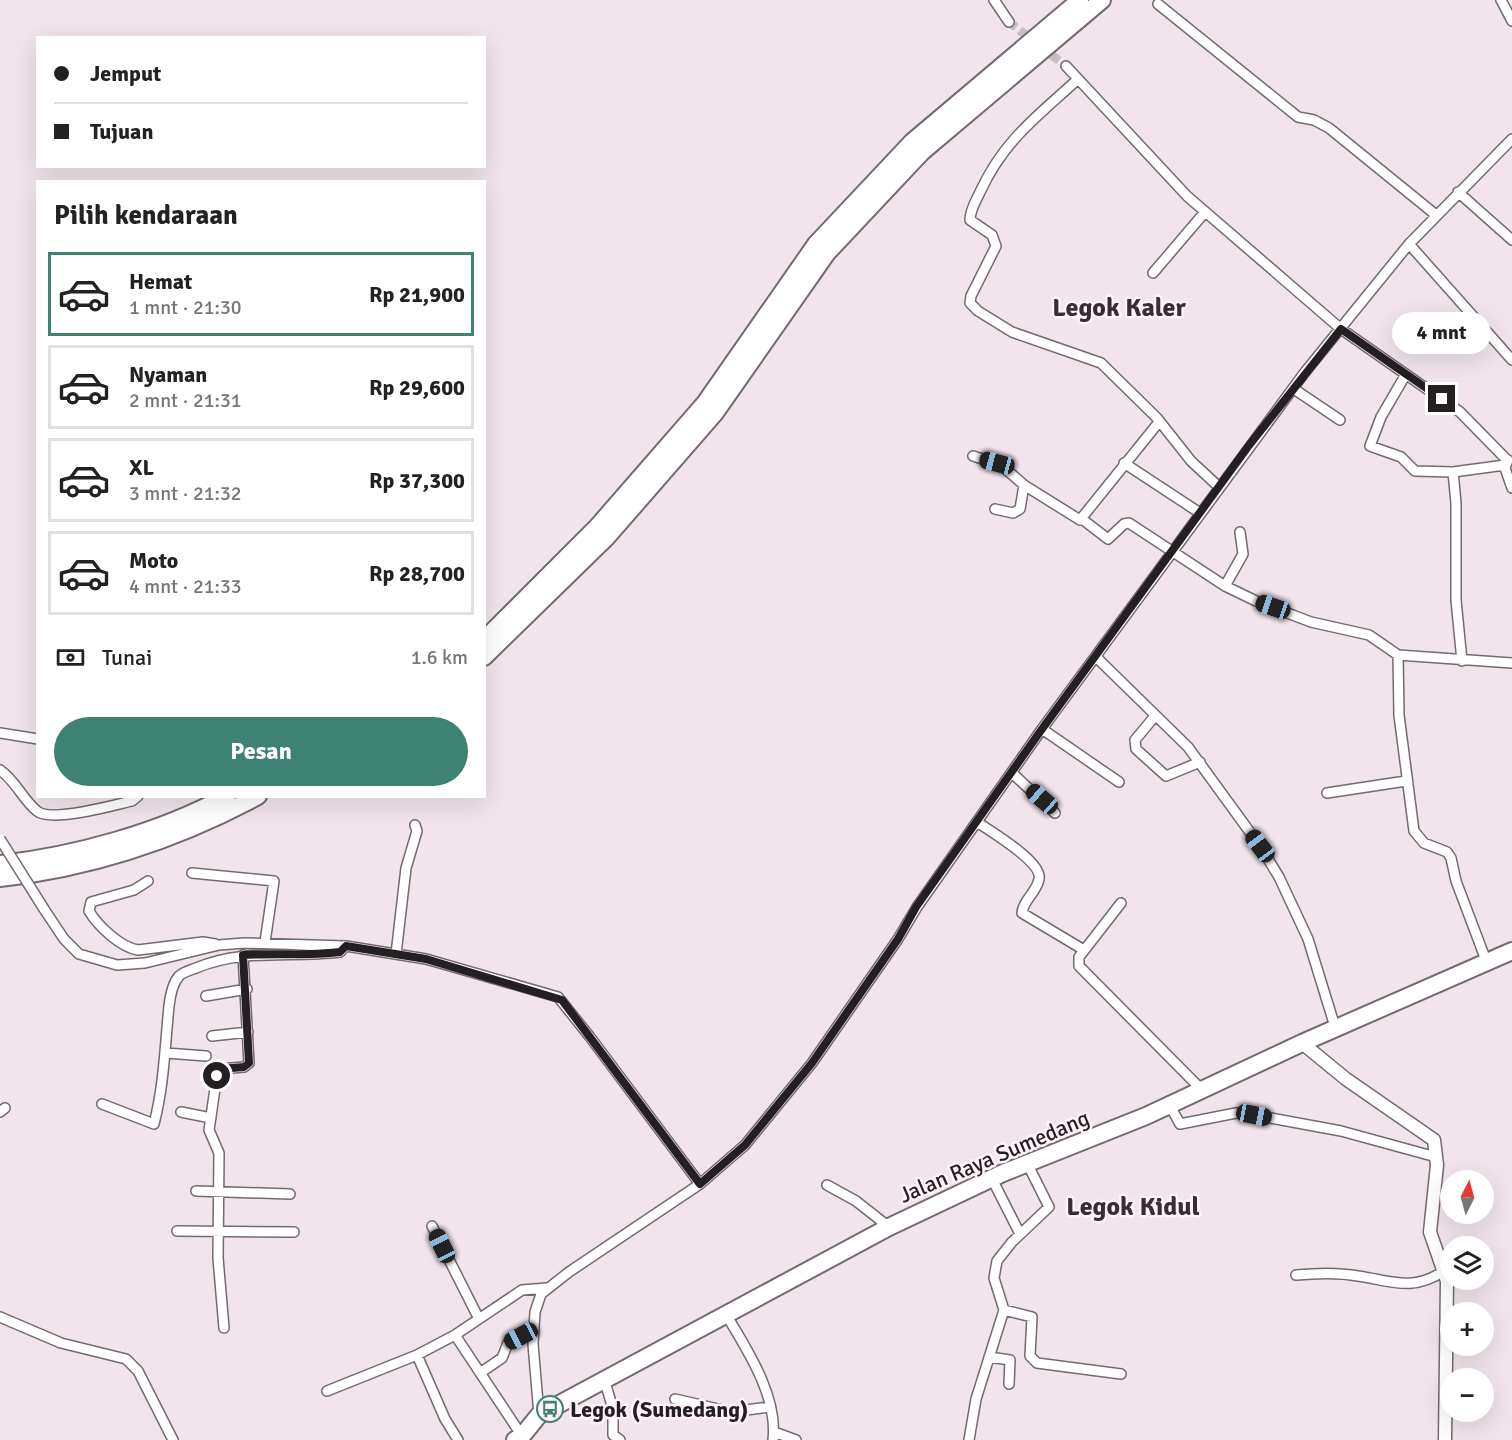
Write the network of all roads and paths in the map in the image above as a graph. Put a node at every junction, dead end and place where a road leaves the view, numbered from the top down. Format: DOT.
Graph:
graph roads {
  1 [pos="994,0"];
  2 [pos="1080,0"];
  3 [pos="1102,0"];
  4 [pos="1501,0"];
  5 [pos="1158,4"];
  6 [pos="1512,21"];
  7 [pos="1010,22"];
  8 [pos="1066,66"];
  9 [pos="1078,79"];
  10 [pos="1512,139"];
  11 [pos="1458,192"];
  12 [pos="1205,212"];
  13 [pos="1436,215"];
  14 [pos="1512,240"];
  15 [pos="1409,244"];
  16 [pos="1153,273"];
  17 [pos="1341,329"];
  18 [pos="1512,360"];
  19 [pos="1406,374"];
  20 [pos="1293,389"];
  21 [pos="1341,420"];
  22 [pos="1159,422"];
  23 [pos="973,456"];
  24 [pos="1508,461"];
  25 [pos="1124,463"];
  26 [pos="1453,472"];
  27 [pos="1024,485"];
  28 [pos="1219,487"];
  29 [pos="1512,488"];
  30 [pos="995,509"];
  31 [pos="1200,513"];
  32 [pos="1082,519"];
  33 [pos="1240,532"];
  34 [pos="1171,551"];
  35 [pos="1225,586"];
  36 [pos="486,638"];
  37 [pos="486,655"];
  38 [pos="1398,655"];
  39 [pos="1096,657"];
  40 [pos="1462,661"];
  41 [pos="1512,663"];
  42 [pos="1155,716"];
  43 [pos="1042,729"];
  44 [pos="0,733"];
  45 [pos="36,739"];
  46 [pos="1200,762"];
  47 [pos="0,770"];
  48 [pos="1012,773"];
  49 [pos="1406,781"];
  50 [pos="1119,782"];
  51 [pos="1327,793"];
  52 [pos="136,798"];
  53 [pos="222,798"];
  54 [pos="254,798"];
  55 [pos="1055,813"];
  56 [pos="977,822"];
  57 [pos="416,825"];
  58 [pos="0,839"];
  59 [pos="0,864"];
  60 [pos="192,873"];
  61 [pos="0,878"];
  62 [pos="148,881"];
  63 [pos="1121,903"];
  64 [pos="265,942"];
  65 [pos="219,945"];
  66 [pos="346,946"];
  67 [pos="1084,950"];
  68 [pos="1512,951"];
  69 [pos="396,954"];
  70 [pos="243,955"];
  71 [pos="1487,963"];
  72 [pos="247,989"];
  73 [pos="206,996"];
  74 [pos="1336,1030"];
  75 [pos="248,1032"];
  76 [pos="212,1036"];
  77 [pos="1302,1043"];
  78 [pos="166,1053"];
  79 [pos="206,1056"];
  80 [pos="1203,1091"];
  81 [pos="102,1104"];
  82 [pos="1170,1106"];
  83 [pos="181,1112"];
  84 [pos="211,1118"];
  85 [pos="1436,1157"];
  86 [pos="1027,1163"];
  87 [pos="992,1179"];
  88 [pos="700,1184"];
  89 [pos="827,1185"];
  90 [pos="196,1191"];
  91 [pos="217,1191"];
  92 [pos="290,1194"];
  93 [pos="432,1226"];
  94 [pos="889,1227"];
  95 [pos="177,1231"];
  96 [pos="219,1232"];
  97 [pos="294,1232"];
  98 [pos="1020,1234"];
  99 [pos="1440,1260"];
  100 [pos="1440,1274"];
  101 [pos="1296,1275"];
  102 [pos="547,1288"];
  103 [pos="1446,1290"];
  104 [pos="1004,1310"];
  105 [pos="727,1316"];
  106 [pos="0,1317"];
  107 [pos="479,1319"];
  108 [pos="224,1328"];
  109 [pos="533,1330"];
  110 [pos="455,1335"];
  111 [pos="417,1355"];
  112 [pos="989,1357"];
  113 [pos="480,1373"];
  114 [pos="1121,1374"];
  115 [pos="605,1382"];
  116 [pos="1009,1384"];
  117 [pos="327,1391"];
  118 [pos="675,1399"];
  119 [pos="769,1407"];
  120 [pos="539,1415"];
  121 [pos="774,1436"];
  122 [pos="519,1438"];
  123 [pos="173,1440"];
  124 [pos="458,1440"];
  125 [pos="620,1440"];
  126 [pos="796,1440"];
  127 [pos="969,1440"];
  128 [pos="1445,1440"];
  1 -- 7 [label="street"];
  2 -- 36 [label="highway"];
  3 -- 37 [label="highway"];
  4 -- 6 [label="street"];
  5 -- 13 [label="street"];
  8 -- 9 [label="street"];
  9 -- 12 [label="street"];
  9 -- 22 [label="street"];
  10 -- 11 [label="street"];
  11 -- 13 [label="street"];
  11 -- 14 [label="street"];
  12 -- 16 [label="street"];
  12 -- 17 [label="street"];
  13 -- 15 [label="street"];
  15 -- 17 [label="street"];
  15 -- 18 [label="street"];
  17 -- 19 [label="street"];
  17 -- 20 [label="street"];
  19 -- 24 [label="street"];
  19 -- 26 [label="street"];
  20 -- 21 [label="street"];
  20 -- 28 [label="street"];
  22 -- 25 [label="street"];
  22 -- 28 [label="street"];
  23 -- 27 [label="street"];
  24 -- 26 [label="street"];
  24 -- 29 [label="street"];
  25 -- 31 [label="street"];
  25 -- 32 [label="street"];
  26 -- 40 [label="street"];
  27 -- 30 [label="street"];
  27 -- 32 [label="street"];
  28 -- 31 [label="street"];
  31 -- 34 [label="street"];
  32 -- 34 [label="street"];
  33 -- 35 [label="street"];
  34 -- 35 [label="street"];
  34 -- 39 [label="street"];
  35 -- 38 [label="street"];
  38 -- 40 [label="street"];
  38 -- 49 [label="street"];
  39 -- 42 [label="street"];
  39 -- 43 [label="street"];
  40 -- 41 [label="street"];
  42 -- 46 [label="street"];
  42 -- 46 [label="street"];
  43 -- 48 [label="street"];
  43 -- 50 [label="street"];
  44 -- 45 [label="street"];
  46 -- 74 [label="street"];
  47 -- 52 [label="street"];
  48 -- 55 [label="street"];
  48 -- 56 [label="street"];
  49 -- 51 [label="street"];
  49 -- 71 [label="street"];
  53 -- 59 [label="highway"];
  54 -- 61 [label="highway"];
  56 -- 67 [label="street"];
  56 -- 88 [label="street"];
  57 -- 69 [label="street"];
  58 -- 65 [label="street, bridge"];
  60 -- 64 [label="street"];
  62 -- 65 [label="street"];
  63 -- 67 [label="street"];
  64 -- 65 [label="street"];
  64 -- 66 [label="street"];
  66 -- 69 [label="street"];
  66 -- 70 [label="street"];
  67 -- 80 [label="street"];
  68 -- 71 [label="highway, Jalan Raya Sumedang"];
  69 -- 88 [label="street"];
  70 -- 72 [label="street"];
  70 -- 78 [label="street"];
  71 -- 74 [label="highway, Jalan Raya Sumedang"];
  72 -- 73 [label="street"];
  72 -- 75 [label="street"];
  74 -- 77 [label="highway, Jalan Raya Sumedang"];
  75 -- 76 [label="street"];
  75 -- 84 [label="street"];
  77 -- 80 [label="highway, Jalan Raya Sumedang"];
  77 -- 85 [label="street"];
  78 -- 79 [label="street"];
  78 -- 81 [label="street"];
  80 -- 82 [label="highway, Jalan Raya Sumedang"];
  82 -- 85 [label="street"];
  82 -- 86 [label="highway, Jalan Raya Sumedang"];
  83 -- 84 [label="street"];
  84 -- 91 [label="street"];
  85 -- 99 [label="street"];
  86 -- 87 [label="highway, Jalan Raya Sumedang"];
  86 -- 98 [label="street"];
  87 -- 94 [label="highway, Jalan Raya Sumedang"];
  87 -- 98 [label="street"];
  88 -- 102 [label="street"];
  89 -- 94 [label="street"];
  90 -- 91 [label="street"];
  91 -- 92 [label="street"];
  91 -- 96 [label="street"];
  93 -- 107 [label="street"];
  94 -- 105 [label="highway, Jalan Raya Sumedang"];
  95 -- 96 [label="street"];
  96 -- 97 [label="street"];
  96 -- 108 [label="street"];
  98 -- 104 [label="street"];
  100 -- 101 [label="street"];
  102 -- 107 [label="street"];
  102 -- 109 [label="street"];
  103 -- 128 [label="street"];
  104 -- 112 [label="street"];
  104 -- 114 [label="street"];
  105 -- 115 [label="highway, Jalan Raya Sumedang"];
  105 -- 119 [label="street"];
  106 -- 123 [label="street"];
  107 -- 110 [label="street"];
  109 -- 113 [label="street"];
  109 -- 120 [label="street"];
  110 -- 111 [label="street"];
  110 -- 113 [label="street"];
  111 -- 117 [label="street"];
  111 -- 124 [label="street"];
  112 -- 116 [label="street"];
  112 -- 127 [label="street"];
  113 -- 122 [label="street"];
  115 -- 120 [label="highway, Jalan Raya Sumedang"];
  115 -- 125 [label="street"];
  118 -- 119 [label="street"];
  119 -- 121 [label="street"];
  120 -- 122 [label="highway, Jalan Raya Sumedang"];
  121 -- 126 [label="street"];
}
